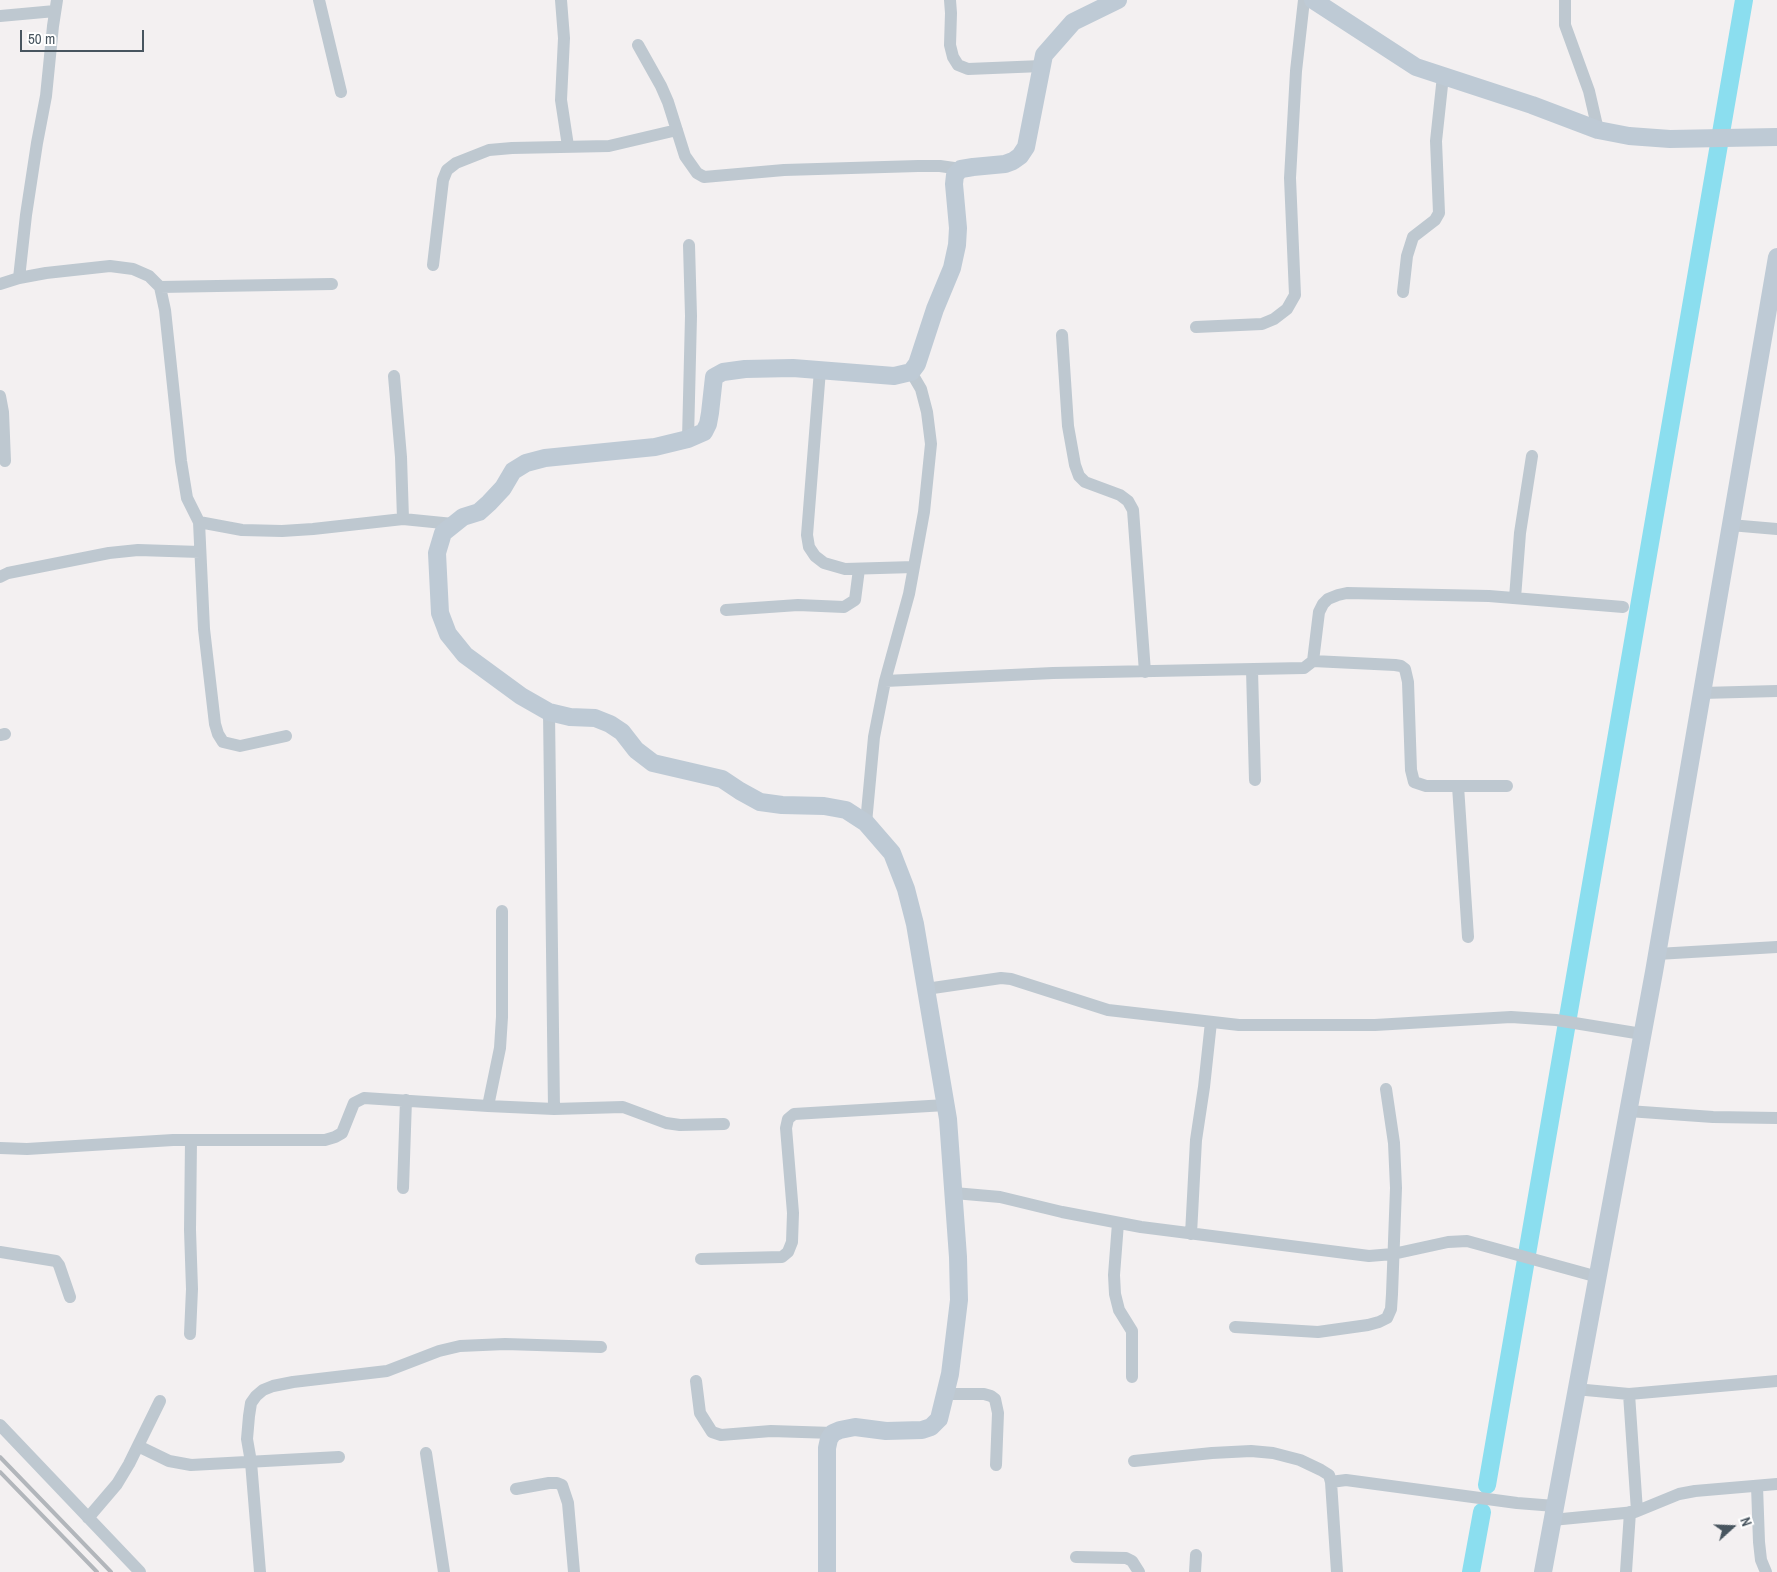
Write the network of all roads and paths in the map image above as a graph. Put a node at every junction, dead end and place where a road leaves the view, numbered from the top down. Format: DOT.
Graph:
graph roads {
  1 [pos="319,0"];
  2 [pos="561,0"];
  3 [pos="950,0"];
  4 [pos="1118,0"];
  5 [pos="1304,0"];
  6 [pos="1313,0"];
  7 [pos="1565,0"];
  8 [pos="56,5"];
  9 [pos="0,16"];
  10 [pos="638,45"];
  11 [pos="1042,66"];
  12 [pos="1443,76"];
  13 [pos="341,92"];
  14 [pos="677,130"];
  15 [pos="1598,130"];
  16 [pos="1774,138"];
  17 [pos="568,146"];
  18 [pos="961,170"];
  19 [pos="689,245"];
  20 [pos="1777,257"];
  21 [pos="433,265"];
  22 [pos="19,278"];
  23 [pos="0,284"];
  24 [pos="332,284"];
  25 [pos="160,287"];
  26 [pos="1403,292"];
  27 [pos="1196,326"];
  28 [pos="1062,335"];
  29 [pos="820,370"];
  30 [pos="911,372"];
  31 [pos="394,376"];
  32 [pos="0,396"];
  33 [pos="688,439"];
  34 [pos="1532,456"];
  35 [pos="6,461"];
  36 [pos="403,519"];
  37 [pos="199,522"];
  38 [pos="453,524"];
  39 [pos="1730,525"];
  40 [pos="1777,528"];
  41 [pos="200,552"];
  42 [pos="914,567"];
  43 [pos="860,569"];
  44 [pos="0,577"];
  45 [pos="1515,598"];
  46 [pos="1623,607"];
  47 [pos="726,610"];
  48 [pos="1313,661"];
  49 [pos="1252,670"];
  50 [pos="1145,672"];
  51 [pos="885,680"];
  52 [pos="1777,691"];
  53 [pos="1702,693"];
  54 [pos="549,712"];
  55 [pos="286,736"];
  56 [pos="1255,780"];
  57 [pos="1458,786"];
  58 [pos="1508,786"];
  59 [pos="866,823"];
  60 [pos="502,911"];
  61 [pos="1468,937"];
  62 [pos="1777,947"];
  63 [pos="1657,954"];
  64 [pos="926,989"];
  65 [pos="1211,1022"];
  66 [pos="1642,1034"];
  67 [pos="1386,1090"];
  68 [pos="406,1100"];
  69 [pos="946,1105"];
  70 [pos="488,1106"];
  71 [pos="554,1109"];
  72 [pos="1628,1111"];
  73 [pos="1777,1118"];
  74 [pos="724,1124"];
  75 [pos="191,1140"];
  76 [pos="0,1148"];
  77 [pos="403,1188"];
  78 [pos="954,1193"];
  79 [pos="1118,1223"];
  80 [pos="1192,1234"];
  81 [pos="0,1252"];
  82 [pos="1393,1254"];
  83 [pos="701,1259"];
  84 [pos="1598,1277"];
  85 [pos="70,1297"];
  86 [pos="1236,1327"];
  87 [pos="190,1334"];
  88 [pos="601,1347"];
  89 [pos="1132,1377"];
  90 [pos="696,1381"];
  91 [pos="1777,1381"];
  92 [pos="1575,1389"];
  93 [pos="946,1394"];
  94 [pos="1629,1394"];
  95 [pos="160,1401"];
  96 [pos="0,1424"];
  97 [pos="833,1433"];
  98 [pos="138,1446"];
  99 [pos="426,1453"];
  100 [pos="340,1457"];
  101 [pos="1134,1461"];
  102 [pos="251,1462"];
  103 [pos="996,1464"];
  104 [pos="1331,1482"];
  105 [pos="1777,1484"];
  106 [pos="1757,1486"];
  107 [pos="516,1489"];
  108 [pos="1634,1512"];
  109 [pos="1553,1513"];
  110 [pos="88,1518"];
  111 [pos="1196,1555"];
  112 [pos="1076,1557"];
  113 [pos="140,1572"];
  114 [pos="260,1572"];
  115 [pos="444,1572"];
  116 [pos="574,1572"];
  117 [pos="827,1572"];
  118 [pos="1139,1572"];
  119 [pos="1196,1572"];
  120 [pos="1337,1572"];
  121 [pos="1543,1572"];
  122 [pos="1626,1572"];
  123 [pos="1766,1572"];
  1 -- 13 [label="street"];
  2 -- 17 [label="street"];
  3 -- 11 [label="street"];
  4 -- 11 [label="street"];
  5 -- 27 [label="street"];
  6 -- 12 [label="street"];
  7 -- 15 [label="street"];
  8 -- 9 [label="street"];
  8 -- 22 [label="street"];
  10 -- 14 [label="street"];
  11 -- 18 [label="street"];
  12 -- 15 [label="street"];
  12 -- 26 [label="street"];
  14 -- 17 [label="street"];
  14 -- 18 [label="street"];
  15 -- 16 [label="street"];
  17 -- 21 [label="street"];
  18 -- 30 [label="street"];
  19 -- 33 [label="street"];
  20 -- 39 [label="street"];
  22 -- 23 [label="street"];
  22 -- 25 [label="street"];
  24 -- 25 [label="street"];
  25 -- 37 [label="street"];
  28 -- 50 [label="street"];
  29 -- 30 [label="street"];
  29 -- 33 [label="street"];
  29 -- 43 [label="street"];
  30 -- 42 [label="street"];
  31 -- 36 [label="street"];
  32 -- 35 [label="street"];
  33 -- 38 [label="street"];
  34 -- 45 [label="street"];
  36 -- 37 [label="street"];
  36 -- 38 [label="street"];
  37 -- 41 [label="street"];
  38 -- 54 [label="street"];
  39 -- 40 [label="street"];
  39 -- 53 [label="street"];
  41 -- 44 [label="street"];
  41 -- 55 [label="street"];
  42 -- 43 [label="street"];
  42 -- 51 [label="street"];
  43 -- 47 [label="street"];
  45 -- 46 [label="street"];
  45 -- 48 [label="street"];
  48 -- 49 [label="street"];
  48 -- 57 [label="street"];
  49 -- 50 [label="street"];
  49 -- 56 [label="street"];
  50 -- 51 [label="street"];
  51 -- 59 [label="street"];
  52 -- 53 [label="street"];
  53 -- 63 [label="street"];
  54 -- 59 [label="street"];
  54 -- 71 [label="street"];
  57 -- 58 [label="street"];
  57 -- 61 [label="street"];
  59 -- 64 [label="street"];
  60 -- 70 [label="street"];
  62 -- 63 [label="street"];
  63 -- 66 [label="street"];
  64 -- 65 [label="street"];
  64 -- 69 [label="street"];
  65 -- 66 [label="street"];
  65 -- 80 [label="street"];
  66 -- 72 [label="street"];
  67 -- 82 [label="street"];
  68 -- 70 [label="street"];
  68 -- 75 [label="street"];
  68 -- 77 [label="street"];
  69 -- 78 [label="street"];
  69 -- 83 [label="street"];
  70 -- 71 [label="street"];
  71 -- 74 [label="street"];
  72 -- 73 [label="street"];
  72 -- 84 [label="street"];
  75 -- 76 [label="street"];
  75 -- 87 [label="street"];
  78 -- 79 [label="street"];
  78 -- 93 [label="street"];
  79 -- 80 [label="street"];
  79 -- 89 [label="street"];
  80 -- 82 [label="street"];
  81 -- 85 [label="street"];
  82 -- 84 [label="street"];
  82 -- 86 [label="street"];
  84 -- 92 [label="street"];
  88 -- 102 [label="street"];
  90 -- 97 [label="street"];
  91 -- 94 [label="street"];
  92 -- 94 [label="street"];
  92 -- 109 [label="street"];
  93 -- 97 [label="street"];
  93 -- 103 [label="street"];
  94 -- 108 [label="street"];
  95 -- 98 [label="street"];
  96 -- 110 [label="street"];
  97 -- 117 [label="street"];
  98 -- 102 [label="street"];
  98 -- 110 [label="street"];
  99 -- 115 [label="street"];
  100 -- 102 [label="street"];
  101 -- 104 [label="street"];
  102 -- 114 [label="street"];
  104 -- 109 [label="street"];
  104 -- 120 [label="street"];
  105 -- 106 [label="street"];
  106 -- 108 [label="street"];
  106 -- 123 [label="street"];
  107 -- 116 [label="street"];
  108 -- 109 [label="street"];
  108 -- 122 [label="street"];
  109 -- 121 [label="street"];
  110 -- 113 [label="street"];
  111 -- 119 [label="street"];
  112 -- 118 [label="street"];
}
